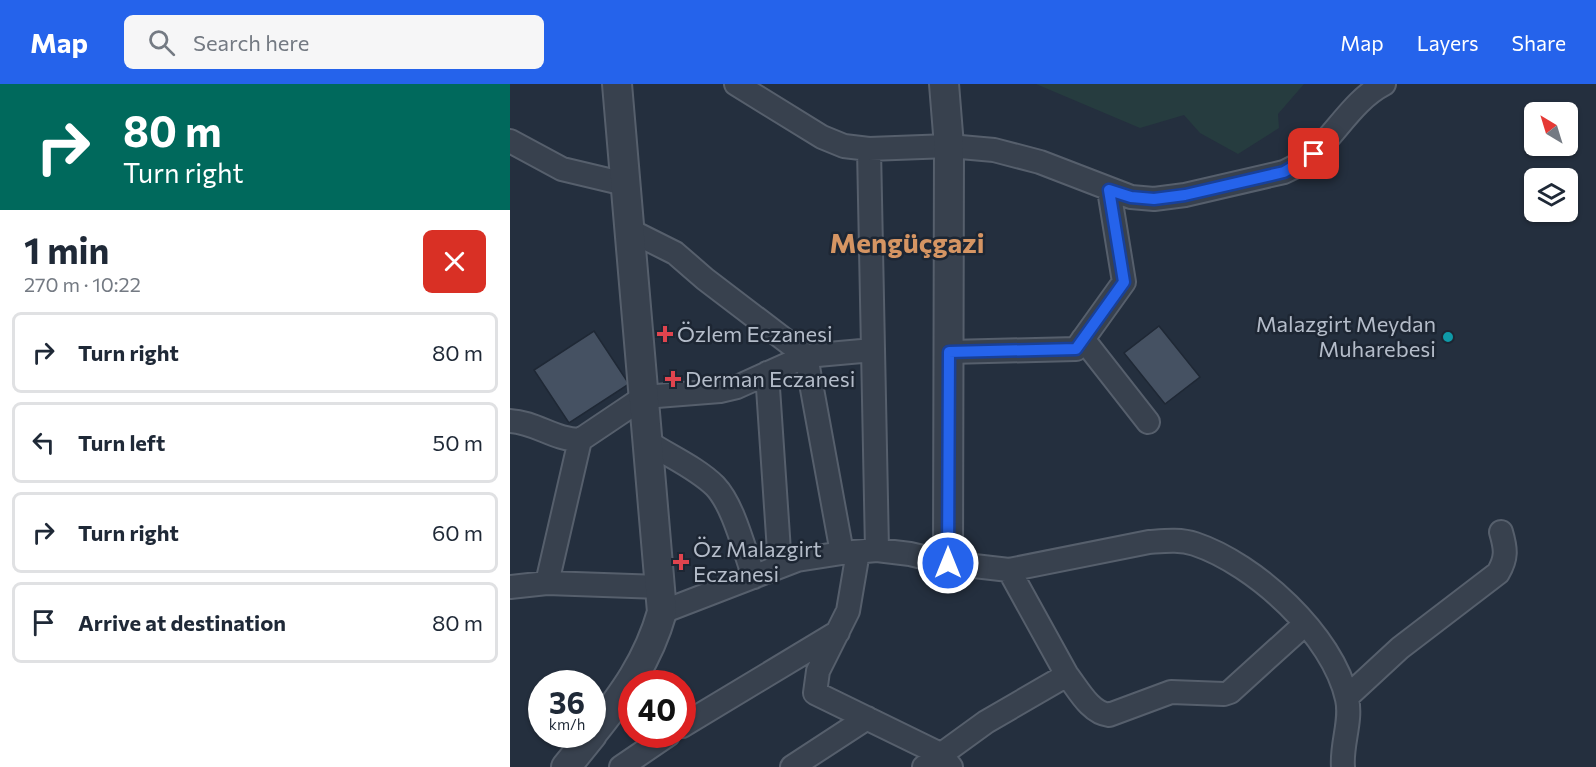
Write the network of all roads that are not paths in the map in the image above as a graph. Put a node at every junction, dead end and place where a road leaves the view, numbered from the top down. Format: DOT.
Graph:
graph roads {
  1 [pos="617,84"];
  2 [pos="736,84"];
  3 [pos="944,84"];
  4 [pos="1384,84"];
  5 [pos="510,141"];
  6 [pos="949,146"];
  7 [pos="869,149"];
  8 [pos="625,184"];
  9 [pos="1109,190"];
  10 [pos="629,230"];
  11 [pos="1083,339"];
  12 [pos="873,350"];
  13 [pos="949,352"];
  14 [pos="806,356"];
  15 [pos="767,373"];
  16 [pos="644,397"];
  17 [pos="510,421"];
  18 [pos="1148,422"];
  19 [pos="580,440"];
  20 [pos="648,442"];
  21 [pos="1501,532"];
  22 [pos="859,552"];
  23 [pos="948,563"];
  24 [pos="780,566"];
  25 [pos="1009,570"];
  26 [pos="754,577"];
  27 [pos="546,584"];
  28 [pos="510,587"];
  29 [pos="661,599"];
  30 [pos="1305,624"];
  31 [pos="839,632"];
  32 [pos="801,655"];
  33 [pos="640,670"];
  34 [pos="818,671"];
  35 [pos="1067,675"];
  36 [pos="1347,697"];
  37 [pos="618,702"];
  38 [pos="606,716"];
  39 [pos="696,718"];
  40 [pos="867,718"];
  41 [pos="581,748"];
  42 [pos="649,748"];
  43 [pos="939,763"];
  44 [pos="566,767"];
  45 [pos="621,767"];
  46 [pos="792,767"];
  47 [pos="1343,767"];
  1 -- 8 [label="street"];
  2 -- 7 [label="street"];
  3 -- 6 [label="street"];
  4 -- 9 [label="street"];
  5 -- 8 [label="street"];
  6 -- 7 [label="street"];
  6 -- 9 [label="street"];
  6 -- 13 [label="street"];
  7 -- 12 [label="street"];
  8 -- 10 [label="street"];
  9 -- 11 [label="street"];
  10 -- 14 [label="street"];
  10 -- 16 [label="street"];
  11 -- 13 [label="street"];
  11 -- 18 [label="street"];
  12 -- 14 [label="street"];
  12 -- 22 [label="street"];
  13 -- 23 [label="street"];
  14 -- 15 [label="street"];
  14 -- 22 [label="street"];
  15 -- 16 [label="street"];
  15 -- 24 [label="street"];
  16 -- 19 [label="street"];
  16 -- 20 [label="street"];
  17 -- 19 [label="street"];
  19 -- 27 [label="street"];
  20 -- 26 [label="street"];
  20 -- 29 [label="street"];
  21 -- 36 [label="street"];
  22 -- 23 [label="street"];
  22 -- 24 [label="street"];
  22 -- 31 [label="street"];
  23 -- 25 [label="street"];
  24 -- 26 [label="street"];
  25 -- 30 [label="street"];
  25 -- 35 [label="street"];
  26 -- 29 [label="street"];
  27 -- 28 [label="street"];
  27 -- 29 [label="street"];
  29 -- 33 [label="street"];
  30 -- 35 [label="street"];
  30 -- 36 [label="street"];
  31 -- 32 [label="street"];
  31 -- 34 [label="street"];
  32 -- 34 [label="street"];
  32 -- 39 [label="street"];
  34 -- 40 [label="street"];
  35 -- 43 [label="street"];
  36 -- 47 [label="street"];
  37 -- 38 [label="street"];
  40 -- 43 [label="street"];
  40 -- 46 [label="street"];
  41 -- 44 [label="street"];
  42 -- 45 [label="street"];
}
